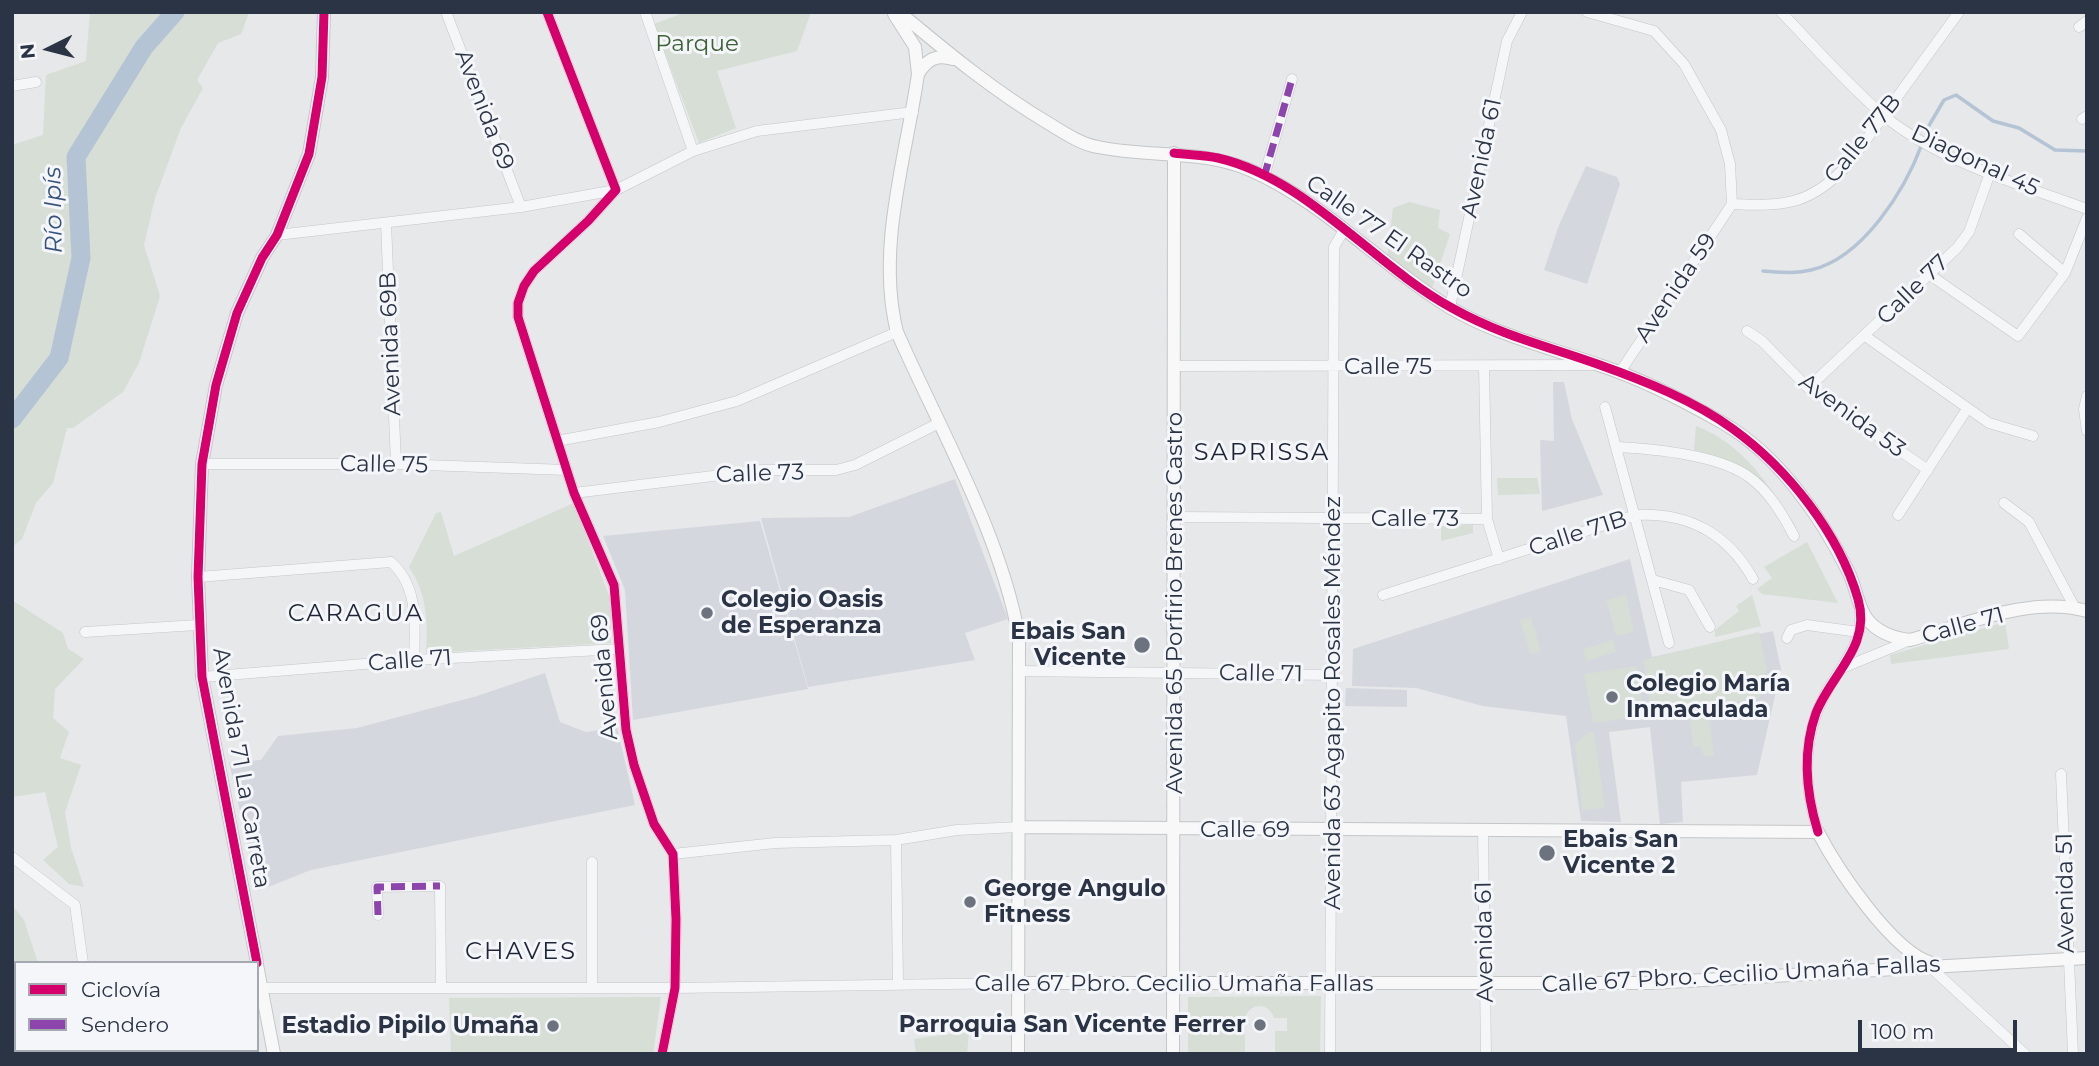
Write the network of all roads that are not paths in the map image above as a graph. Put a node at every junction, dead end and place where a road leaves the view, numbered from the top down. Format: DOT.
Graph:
graph roads {
  1 [pos="324,12"];
  2 [pos="446,12"];
  3 [pos="547,12"];
  4 [pos="645,12"];
  5 [pos="892,12"];
  6 [pos="899,12"];
  7 [pos="1522,12"];
  8 [pos="1587,12"];
  9 [pos="1780,12"];
  10 [pos="1959,12"];
  11 [pos="960,63"];
  12 [pos="918,74"];
  13 [pos="1292,79"];
  14 [pos="36,82"];
  15 [pos="12,86"];
  16 [pos="913,112"];
  17 [pos="1884,115"];
  18 [pos="693,151"];
  19 [pos="1174,153"];
  20 [pos="1990,173"];
  21 [pos="1264,177"];
  22 [pos="617,190"];
  23 [pos="1732,204"];
  24 [pos="521,207"];
  25 [pos="2087,209"];
  26 [pos="2087,218"];
  27 [pos="386,223"];
  28 [pos="1344,230"];
  29 [pos="2019,234"];
  30 [pos="277,235"];
  31 [pos="2065,273"];
  32 [pos="1930,275"];
  33 [pos="1450,307"];
  34 [pos="1747,331"];
  35 [pos="897,332"];
  36 [pos="1865,336"];
  37 [pos="1599,365"];
  38 [pos="1176,366"];
  39 [pos="1484,366"];
  40 [pos="1335,367"];
  41 [pos="1620,372"];
  42 [pos="1808,388"];
  43 [pos="2087,397"];
  44 [pos="1605,407"];
  45 [pos="1967,409"];
  46 [pos="937,424"];
  47 [pos="2087,431"];
  48 [pos="2033,436"];
  49 [pos="557,440"];
  50 [pos="1618,447"];
  51 [pos="202,464"];
  52 [pos="396,464"];
  53 [pos="567,470"];
  54 [pos="1928,470"];
  55 [pos="574,493"];
  56 [pos="2004,503"];
  57 [pos="1636,515"];
  58 [pos="1898,515"];
  59 [pos="1176,517"];
  60 [pos="1335,519"];
  61 [pos="1487,519"];
  62 [pos="1794,536"];
  63 [pos="1499,559"];
  64 [pos="198,577"];
  65 [pos="1753,579"];
  66 [pos="1653,580"];
  67 [pos="1383,595"];
  68 [pos="1859,604"];
  69 [pos="2081,610"];
  70 [pos="198,625"];
  71 [pos="1710,627"];
  72 [pos="85,632"];
  73 [pos="1859,632"];
  74 [pos="1787,638"];
  75 [pos="1910,640"];
  76 [pos="1669,643"];
  77 [pos="619,649"];
  78 [pos="414,660"];
  79 [pos="1845,667"];
  80 [pos="1020,671"];
  81 [pos="1175,673"];
  82 [pos="1334,675"];
  83 [pos="202,677"];
  84 [pos="2061,774"];
  85 [pos="1019,827"];
  86 [pos="1175,830"];
  87 [pos="1333,831"];
  88 [pos="1483,831"];
  89 [pos="1818,832"];
  90 [pos="896,840"];
  91 [pos="673,854"];
  92 [pos="12,857"];
  93 [pos="592,862"];
  94 [pos="378,915"];
  95 [pos="1899,942"];
  96 [pos="2087,958"];
  97 [pos="2066,960"];
  98 [pos="83,961"];
  99 [pos="256,961"];
  100 [pos="1929,966"];
  101 [pos="1946,966"];
  102 [pos="1888,968"];
  103 [pos="1018,983"];
  104 [pos="898,984"];
  105 [pos="1174,984"];
  106 [pos="1331,984"];
  107 [pos="1486,985"];
  108 [pos="442,986"];
  109 [pos="592,986"];
  110 [pos="259,988"];
  111 [pos="675,988"];
  112 [pos="274,1054"];
  113 [pos="662,1054"];
  114 [pos="1018,1054"];
  115 [pos="1173,1054"];
  116 [pos="1330,1054"];
  117 [pos="1486,1054"];
  118 [pos="2025,1054"];
  119 [pos="2073,1054"];
  1 -- 30 [label="main road, Avenida 71 La Carreta"];
  2 -- 24 [label="street, Avenida 69"];
  3 -- 22 [label="street"];
  4 -- 18 [label="street"];
  5 -- 12 [label="main road"];
  6 -- 11 [label="main road, Calle 77 El Rastro"];
  7 -- 33 [label="street, Avenida 61"];
  8 -- 23 [label="street"];
  9 -- 17 [label="street, Diagonal 45"];
  10 -- 17 [label="street, Calle 77B"];
  11 -- 12 [label="main road"];
  11 -- 19 [label="main road, Calle 77 El Rastro"];
  12 -- 16 [label="main road"];
  13 -- 21 [label="street"];
  14 -- 15 [label="street"];
  16 -- 18 [label="street"];
  16 -- 35 [label="main road"];
  17 -- 20 [label="street, Diagonal 45"];
  17 -- 23 [label="street, Calle 77B"];
  18 -- 22 [label="street"];
  19 -- 21 [label="main road, Calle 77 El Rastro"];
  19 -- 38 [label="main road, Avenida 65 Porfirio Brenes Castro"];
  20 -- 25 [label="street, Diagonal 45"];
  20 -- 32 [label="street, Calle 77"];
  21 -- 28 [label="main road, Calle 77 El Rastro"];
  22 -- 24 [label="street"];
  22 -- 49 [label="street, Avenida 69"];
  23 -- 41 [label="street, Avenida 59"];
  24 -- 27 [label="street"];
  26 -- 31 [label="street"];
  27 -- 30 [label="street"];
  27 -- 52 [label="street, Avenida 69B"];
  28 -- 33 [label="main road, Calle 77 El Rastro"];
  28 -- 40 [label="street, Avenida 63 Agapito Rosales Méndez"];
  29 -- 31 [label="street"];
  30 -- 51 [label="main road, Avenida 71 La Carreta"];
  31 -- 32 [label="street"];
  32 -- 36 [label="street, Calle 77"];
  33 -- 37 [label="main road, Calle 77 El Rastro"];
  34 -- 42 [label="street, Avenida 53"];
  35 -- 46 [label="main road"];
  35 -- 49 [label="street"];
  36 -- 42 [label="street, Calle 77"];
  36 -- 45 [label="street"];
  37 -- 39 [label="street, Calle 75"];
  37 -- 41 [label="main road, Calle 77 El Rastro"];
  38 -- 40 [label="street, Calle 75"];
  38 -- 59 [label="main road, Avenida 65 Porfirio Brenes Castro"];
  39 -- 40 [label="street, Calle 75"];
  39 -- 61 [label="street"];
  40 -- 60 [label="street, Avenida 63 Agapito Rosales Méndez"];
  41 -- 68 [label="main road, Calle 77 El Rastro"];
  42 -- 54 [label="street, Avenida 53"];
  43 -- 47 [label="street"];
  44 -- 50 [label="street"];
  45 -- 48 [label="street"];
  45 -- 54 [label="street"];
  46 -- 55 [label="street, Calle 73"];
  46 -- 80 [label="main road"];
  49 -- 53 [label="street, Avenida 69"];
  50 -- 57 [label="street"];
  50 -- 62 [label="street"];
  51 -- 52 [label="street, Calle 75"];
  51 -- 64 [label="main road, Avenida 71 La Carreta"];
  52 -- 53 [label="street, Calle 75"];
  53 -- 55 [label="street, Avenida 69"];
  54 -- 58 [label="street"];
  55 -- 77 [label="street, Avenida 69"];
  56 -- 69 [label="street"];
  57 -- 63 [label="street, Calle 71B"];
  57 -- 65 [label="street, Calle 71B"];
  57 -- 66 [label="street"];
  59 -- 60 [label="street, Calle 73"];
  59 -- 81 [label="main road, Avenida 65 Porfirio Brenes Castro"];
  60 -- 61 [label="street, Calle 73"];
  60 -- 82 [label="street, Avenida 63 Agapito Rosales Méndez"];
  61 -- 63 [label="street"];
  63 -- 67 [label="street, Calle 71B"];
  64 -- 70 [label="main road, Avenida 71 La Carreta"];
  64 -- 78 [label="street"];
  66 -- 71 [label="street"];
  66 -- 76 [label="street"];
  68 -- 73 [label="street"];
  68 -- 75 [label="main road, Calle 77 El Rastro"];
  69 -- 75 [label="main road, Calle 71"];
  70 -- 72 [label="street"];
  70 -- 83 [label="main road, Avenida 71 La Carreta"];
  73 -- 74 [label="street"];
  73 -- 79 [label="street"];
  75 -- 79 [label="street, Calle 71"];
  77 -- 78 [label="street, Calle 71"];
  77 -- 91 [label="street, Avenida 69"];
  78 -- 83 [label="street, Calle 71"];
  79 -- 89 [label="street"];
  80 -- 81 [label="street, Calle 71"];
  80 -- 85 [label="main road"];
  81 -- 82 [label="street, Calle 71"];
  81 -- 86 [label="main road, Avenida 65 Porfirio Brenes Castro"];
  82 -- 87 [label="street, Avenida 63 Agapito Rosales Méndez"];
  83 -- 99 [label="main road, Avenida 71 La Carreta"];
  84 -- 97 [label="street, Avenida 51"];
  85 -- 86 [label="main road, Calle 69"];
  85 -- 90 [label="street, Calle 69"];
  85 -- 103 [label="main road"];
  86 -- 87 [label="main road, Calle 69"];
  86 -- 105 [label="main road, Avenida 65 Porfirio Brenes Castro"];
  87 -- 88 [label="main road, Calle 69"];
  87 -- 106 [label="street, Avenida 63 Agapito Rosales Méndez"];
  88 -- 89 [label="main road, Calle 69"];
  88 -- 107 [label="street, Avenida 61"];
  89 -- 95 [label="main road"];
  90 -- 91 [label="street, Calle 69"];
  90 -- 104 [label="street"];
  91 -- 111 [label="street, Avenida 69"];
  92 -- 98 [label="street"];
  93 -- 109 [label="street"];
  94 -- 108 [label="street"];
  95 -- 101 [label="main road"];
  95 -- 102 [label="main road"];
  96 -- 97 [label="main road, Calle 67 Pbro. Cecilio Umaña Fallas"];
  97 -- 101 [label="main road, Calle 67 Pbro. Cecilio Umaña Fallas"];
  97 -- 119 [label="street, Avenida 51"];
  100 -- 101 [label="main road, Calle 67 Pbro. Cecilio Umaña Fallas"];
  100 -- 102 [label="main road, Calle 67 Pbro. Cecilio Umaña Fallas"];
  100 -- 118 [label="street"];
  102 -- 107 [label="main road, Calle 67 Pbro. Cecilio Umaña Fallas"];
  103 -- 104 [label="street, Calle 67 Pbro. Cecilio Umaña Fallas"];
  103 -- 105 [label="main road, Calle 67 Pbro. Cecilio Umaña Fallas"];
  103 -- 114 [label="main road"];
  104 -- 111 [label="street, Calle 67 Pbro. Cecilio Umaña Fallas"];
  105 -- 106 [label="main road, Calle 67 Pbro. Cecilio Umaña Fallas"];
  105 -- 115 [label="main road, Avenida 65 Porfirio Brenes Castro"];
  106 -- 107 [label="main road, Calle 67 Pbro. Cecilio Umaña Fallas"];
  106 -- 116 [label="street, Avenida 63 Agapito Rosales Méndez"];
  107 -- 117 [label="street, Avenida 61"];
  108 -- 109 [label="street, Calle 67 Pbro. Cecilio Umaña Fallas"];
  108 -- 110 [label="street, Calle 67 Pbro. Cecilio Umaña Fallas"];
  109 -- 111 [label="street, Calle 67 Pbro. Cecilio Umaña Fallas"];
  110 -- 112 [label="main road, Avenida 71 La Carreta"];
  111 -- 113 [label="street, Avenida 69"];
}
